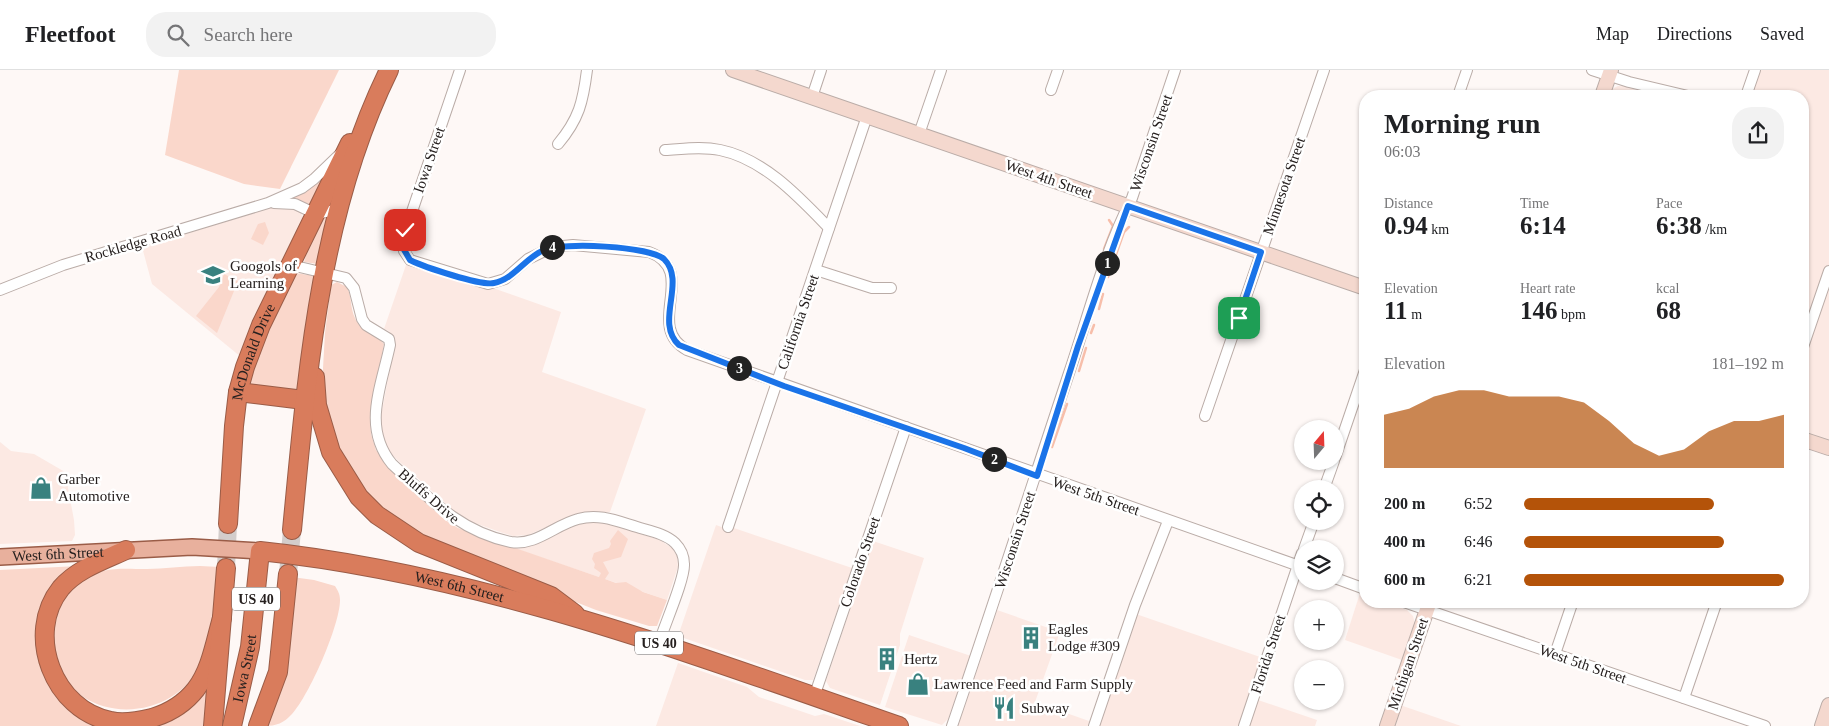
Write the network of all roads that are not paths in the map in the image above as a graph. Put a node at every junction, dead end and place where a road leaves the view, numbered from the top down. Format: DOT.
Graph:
graph roads {
  1 [pos="389,70"];
  2 [pos="460,70"];
  3 [pos="587,70"];
  4 [pos="733,70"];
  5 [pos="821,70"];
  6 [pos="941,70"];
  7 [pos="1058,70"];
  8 [pos="1175,70"];
  9 [pos="1324,70"];
  10 [pos="1467,70"];
  11 [pos="1592,70"];
  12 [pos="1755,70"];
  13 [pos="1610,73"];
  14 [pos="1051,90"];
  15 [pos="1460,90"];
  16 [pos="1604,90"];
  17 [pos="1668,90"];
  18 [pos="1748,90"];
  19 [pos="812,97"];
  20 [pos="368,115"];
  21 [pos="867,116"];
  22 [pos="919,134"];
  23 [pos="349,144"];
  24 [pos="558,144"];
  25 [pos="665,150"];
  26 [pos="268,203"];
  27 [pos="1128,206"];
  28 [pos="339,209"];
  29 [pos="316,214"];
  30 [pos="829,228"];
  31 [pos="404,251"];
  32 [pos="1261,252"];
  33 [pos="291,265"];
  34 [pos="816,270"];
  35 [pos="1829,271"];
  36 [pos="324,272"];
  37 [pos="1359,286"];
  38 [pos="891,288"];
  39 [pos="0,290"];
  40 [pos="1809,330"];
  41 [pos="315,332"];
  42 [pos="777,383"];
  43 [pos="1359,388"];
  44 [pos="238,392"];
  45 [pos="304,400"];
  46 [pos="1205,416"];
  47 [pos="906,428"];
  48 [pos="1344,432"];
  49 [pos="1809,441"];
  50 [pos="1829,448"];
  51 [pos="1037,476"];
  52 [pos="1168,521"];
  53 [pos="228,524"];
  54 [pos="728,528"];
  55 [pos="292,530"];
  56 [pos="126,550"];
  57 [pos="260,551"];
  58 [pos="0,557"];
  59 [pos="1294,565"];
  60 [pos="226,568"];
  61 [pos="288,574"];
  62 [pos="1344,581"];
  63 [pos="1294,584"];
  64 [pos="1359,587"];
  65 [pos="1427,608"];
  66 [pos="1433,608"];
  67 [pos="1571,608"];
  68 [pos="1715,608"];
  69 [pos="222,618"];
  70 [pos="584,621"];
  71 [pos="659,643"];
  72 [pos="1555,654"];
  73 [pos="814,697"];
  74 [pos="1684,698"];
  75 [pos="1829,705"];
  76 [pos="213,726"];
  77 [pos="232,726"];
  78 [pos="258,726"];
  79 [pos="900,726"];
  80 [pos="952,726"];
  81 [pos="1094,726"];
  82 [pos="1244,726"];
  83 [pos="1387,726"];
  84 [pos="1765,726"];
  85 [pos="1822,726"];
  1 -- 20 [label="highway, McDonald Drive"];
  2 -- 31 [label="street, Iowa Street"];
  3 -- 24 [label="street"];
  4 -- 19 [label="street, West 4th Street"];
  5 -- 19 [label="street"];
  6 -- 22 [label="street"];
  7 -- 14 [label="street"];
  8 -- 27 [label="street, Wisconsin Street"];
  9 -- 32 [label="street, Minnesota Street"];
  10 -- 15 [label="street"];
  11 -- 13 [label="street"];
  12 -- 18 [label="street"];
  13 -- 16 [label="street"];
  13 -- 17 [label="street"];
  19 -- 21 [label="street, West 4th Street"];
  20 -- 23 [label="highway, McDonald Drive"];
  20 -- 28 [label="highway, McDonald Drive"];
  21 -- 22 [label="street, West 4th Street"];
  21 -- 30 [label="street, California Street"];
  22 -- 27 [label="street, West 4th Street"];
  23 -- 26 [label="street"];
  23 -- 29 [label="highway, McDonald Drive"];
  25 -- 30 [label="street"];
  26 -- 29 [label="street"];
  26 -- 39 [label="street, Rockledge Road"];
  27 -- 32 [label="street, West 4th Street"];
  27 -- 51 [label="street, Wisconsin Street"];
  28 -- 29 [label="street"];
  28 -- 36 [label="highway, McDonald Drive"];
  29 -- 33 [label="highway, McDonald Drive"];
  30 -- 34 [label="street, California Street"];
  31 -- 42 [label="street, West 5th Street"];
  32 -- 37 [label="street, West 4th Street"];
  32 -- 46 [label="street, Minnesota Street"];
  33 -- 36 [label="street, Bluffs Drive"];
  33 -- 44 [label="highway, McDonald Drive"];
  34 -- 38 [label="street"];
  34 -- 42 [label="street, California Street"];
  35 -- 40 [label="street"];
  36 -- 41 [label="highway, McDonald Drive"];
  36 -- 71 [label="street, Bluffs Drive"];
  41 -- 45 [label="highway, McDonald Drive"];
  41 -- 70 [label="highway"];
  42 -- 47 [label="street, West 5th Street"];
  42 -- 54 [label="street, California Street"];
  43 -- 48 [label="street"];
  44 -- 45 [label="highway"];
  44 -- 53 [label="highway, McDonald Drive"];
  45 -- 55 [label="highway, McDonald Drive"];
  47 -- 51 [label="street, West 5th Street"];
  47 -- 73 [label="street, Colorado Street"];
  49 -- 50 [label="street"];
  51 -- 52 [label="street, West 5th Street"];
  51 -- 80 [label="street, Wisconsin Street"];
  52 -- 59 [label="street, West 5th Street"];
  52 -- 81 [label="street"];
  56 -- 57 [label="main road, West 6th Street"];
  56 -- 58 [label="main road, West 6th Street"];
  56 -- 69 [label="highway"];
  57 -- 70 [label="highway, West 6th Street / US 40"];
  57 -- 77 [label="highway, Iowa Street / US 40"];
  60 -- 69 [label="highway"];
  61 -- 78 [label="highway"];
  62 -- 64 [label="street"];
  63 -- 82 [label="street, Florida Street"];
  65 -- 83 [label="street, Michigan Street"];
  66 -- 72 [label="street, West 5th Street"];
  67 -- 72 [label="street"];
  68 -- 74 [label="street"];
  69 -- 76 [label="highway"];
  70 -- 71 [label="highway, West 6th Street / US 40"];
  71 -- 73 [label="highway, West 6th Street / US 40"];
  72 -- 74 [label="street, West 5th Street"];
  73 -- 79 [label="highway, West 6th Street / US 40"];
  74 -- 84 [label="street, West 5th Street"];
  75 -- 85 [label="street"];
}
